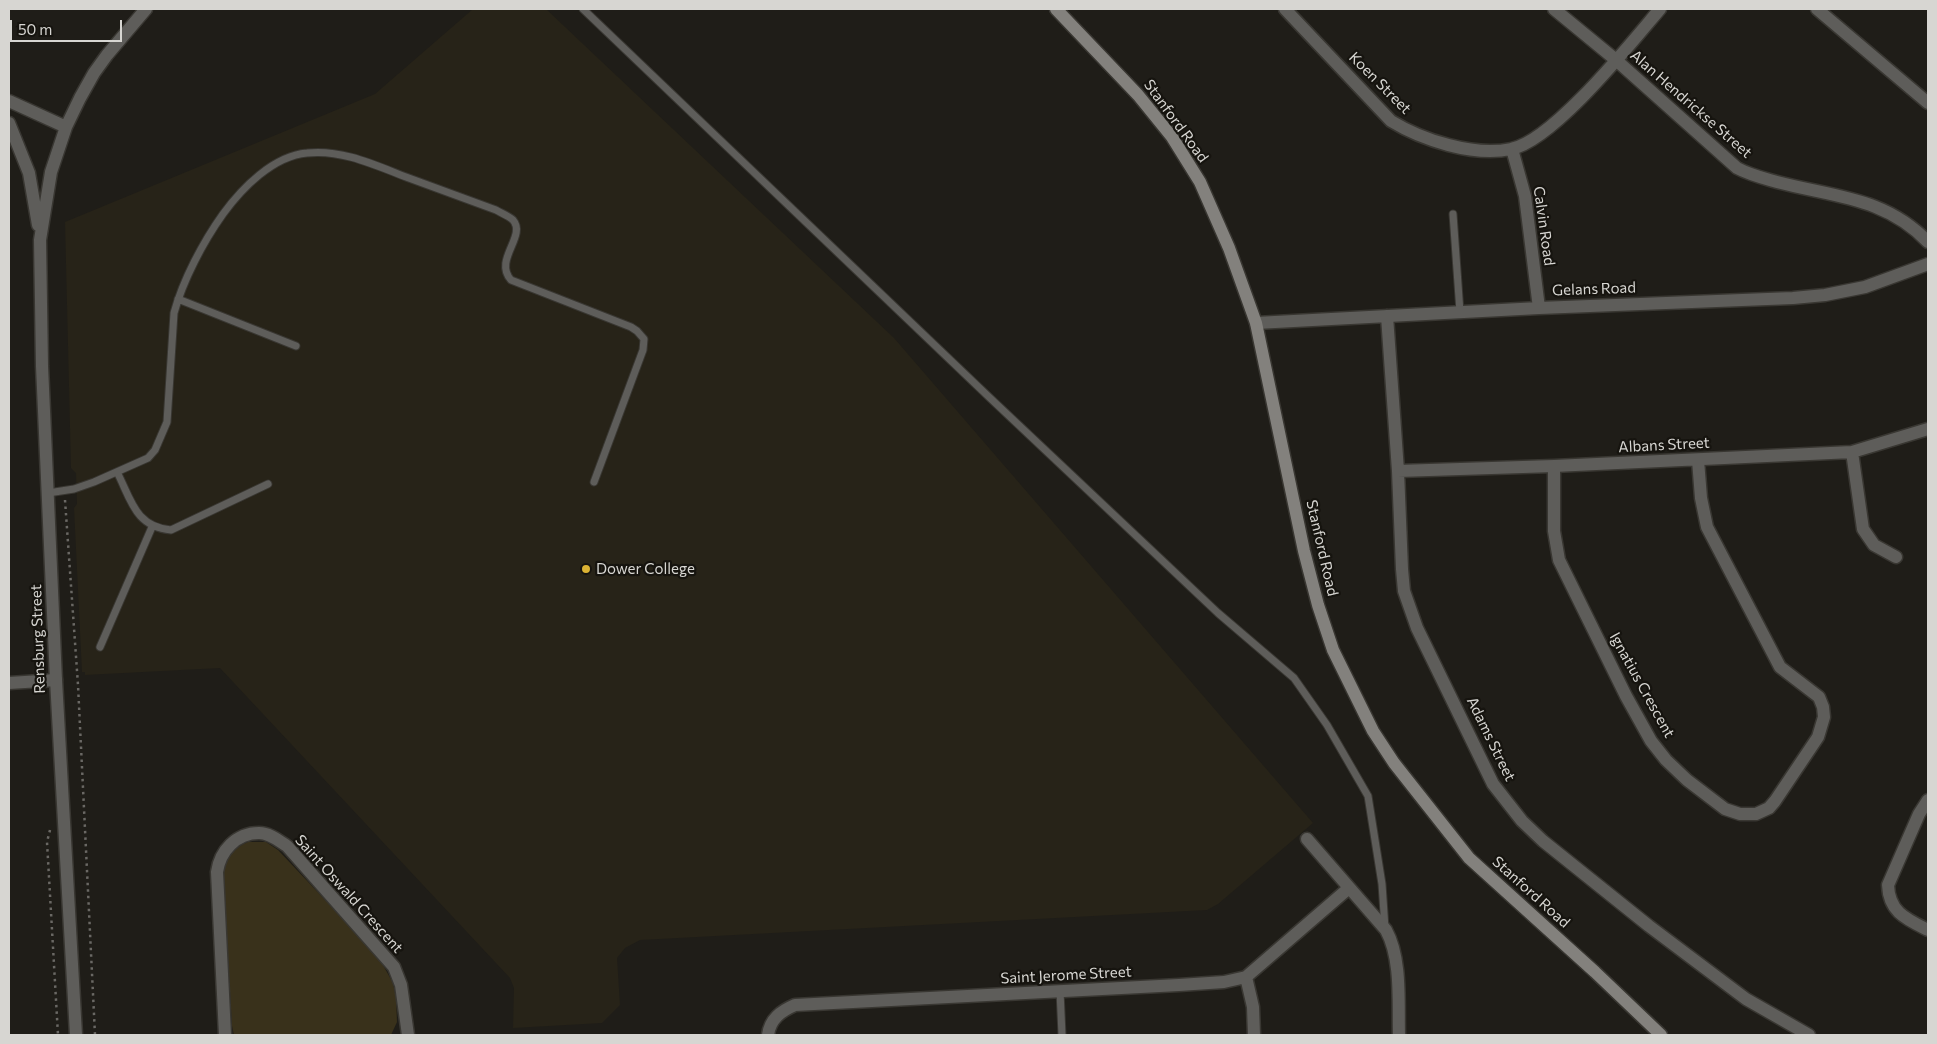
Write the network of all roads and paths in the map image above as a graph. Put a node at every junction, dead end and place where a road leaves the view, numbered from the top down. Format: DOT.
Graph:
graph roads {
  1 [pos="146,9"];
  2 [pos="583,9"];
  3 [pos="1056,9"];
  4 [pos="1284,9"];
  5 [pos="1554,9"];
  6 [pos="1660,9"];
  7 [pos="1817,9"];
  8 [pos="1616,60"];
  9 [pos="9,101"];
  10 [pos="1928,103"];
  11 [pos="9,123"];
  12 [pos="66,128"];
  13 [pos="1512,149"];
  14 [pos="1453,214"];
  15 [pos="40,240"];
  16 [pos="1928,242"];
  17 [pos="1928,264"];
  18 [pos="178,299"];
  19 [pos="1539,308"];
  20 [pos="1460,312"];
  21 [pos="1387,316"];
  22 [pos="1256,323"];
  23 [pos="296,346"];
  24 [pos="1928,429"];
  25 [pos="1852,452"];
  26 [pos="1698,460"];
  27 [pos="1554,466"];
  28 [pos="1398,471"];
  29 [pos="117,472"];
  30 [pos="594,482"];
  31 [pos="268,484"];
  32 [pos="64,490"];
  33 [pos="48,493"];
  34 [pos="152,527"];
  35 [pos="1896,557"];
  36 [pos="100,647"];
  37 [pos="56,680"];
  38 [pos="9,682"];
  39 [pos="1928,800"];
  40 [pos="51,826"];
  41 [pos="1307,839"];
  42 [pos="1349,888"];
  43 [pos="1386,930"];
  44 [pos="1928,930"];
  45 [pos="1246,977"];
  46 [pos="1060,991"];
  47 [pos="58,1035"];
  48 [pos="76,1035"];
  49 [pos="95,1035"];
  50 [pos="225,1035"];
  51 [pos="408,1035"];
  52 [pos="768,1035"];
  53 [pos="1062,1035"];
  54 [pos="1254,1035"];
  55 [pos="1399,1035"];
  56 [pos="1661,1035"];
  57 [pos="1809,1035"];
  1 -- 12 [label="street, Rensburg Street"];
  2 -- 43 [label="lane"];
  3 -- 22 [label="main road, Stanford Road"];
  4 -- 13 [label="street, Koen Street"];
  5 -- 8 [label="street, Alan Hendrickse Street"];
  6 -- 8 [label="street, Koen Street"];
  7 -- 10 [label="street"];
  8 -- 13 [label="street, Koen Street"];
  8 -- 16 [label="street, Alan Hendrickse Street"];
  9 -- 12 [label="street"];
  11 -- 15 [label="street, Rensburg Street"];
  12 -- 15 [label="street, Rensburg Street"];
  13 -- 19 [label="street, Calvin Road"];
  14 -- 20 [label="lane"];
  15 -- 33 [label="street, Rensburg Street"];
  17 -- 19 [label="street, Gelans Road"];
  18 -- 23 [label="lane"];
  18 -- 29 [label="lane"];
  18 -- 30 [label="lane"];
  19 -- 20 [label="street, Gelans Road"];
  20 -- 21 [label="street, Gelans Road"];
  21 -- 22 [label="street, Gelans Road"];
  21 -- 28 [label="street, Adams Street"];
  22 -- 56 [label="main road, Stanford Road"];
  24 -- 25 [label="street, Albans Street"];
  25 -- 26 [label="street, Albans Street"];
  25 -- 35 [label="street"];
  26 -- 27 [label="street, Albans Street"];
  26 -- 27 [label="street, Ignatius Crescent"];
  27 -- 28 [label="street, Albans Street"];
  28 -- 57 [label="street, Adams Street"];
  29 -- 32 [label="lane"];
  29 -- 34 [label="lane"];
  31 -- 34 [label="lane"];
  32 -- 33 [label="lane"];
  32 -- 49 [label="path"];
  33 -- 37 [label="street, Rensburg Street"];
  34 -- 36 [label="lane"];
  37 -- 38 [label="street"];
  37 -- 48 [label="street, Rensburg Street"];
  39 -- 44 [label="street"];
  40 -- 47 [label="path"];
  41 -- 42 [label="street"];
  42 -- 43 [label="street"];
  42 -- 45 [label="street, Saint Jerome Street"];
  43 -- 55 [label="street"];
  45 -- 46 [label="street, Saint Jerome Street"];
  45 -- 54 [label="street"];
  46 -- 52 [label="street, Saint Jerome Street"];
  46 -- 53 [label="lane"];
  50 -- 51 [label="street, Saint Oswald Crescent"];
}
